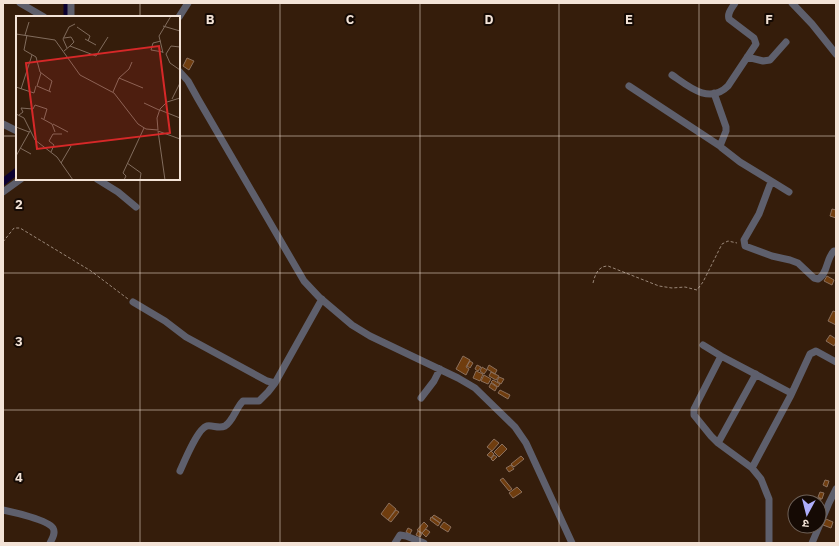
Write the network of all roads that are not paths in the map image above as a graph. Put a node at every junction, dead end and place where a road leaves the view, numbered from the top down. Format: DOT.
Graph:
graph roads {
  1 [pos="20,3"];
  2 [pos="71,3"];
  3 [pos="188,3"];
  4 [pos="735,3"];
  5 [pos="792,3"];
  6 [pos="42,16"];
  7 [pos="71,16"];
  8 [pos="180,16"];
  9 [pos="786,42"];
  10 [pos="836,54"];
  11 [pos="747,57"];
  12 [pos="180,71"];
  13 [pos="672,76"];
  14 [pos="629,86"];
  15 [pos="714,93"];
  16 [pos="3,124"];
  17 [pos="16,130"];
  18 [pos="720,146"];
  19 [pos="20,180"];
  20 [pos="99,180"];
  21 [pos="771,182"];
  22 [pos="3,192"];
  23 [pos="789,192"];
  24 [pos="136,207"];
  25 [pos="836,251"];
  26 [pos="133,302"];
  27 [pos="320,302"];
  28 [pos="703,345"];
  29 [pos="721,356"];
  30 [pos="836,362"];
  31 [pos="440,369"];
  32 [pos="756,374"];
  33 [pos="274,383"];
  34 [pos="791,395"];
  35 [pos="420,398"];
  36 [pos="718,443"];
  37 [pos="752,468"];
  38 [pos="180,471"];
  39 [pos="836,489"];
  40 [pos="3,510"];
  41 [pos="50,543"];
  42 [pos="395,543"];
  43 [pos="424,543"];
  44 [pos="572,543"];
  45 [pos="769,543"];
  46 [pos="812,543"];
  1 -- 6 [label="street"];
  2 -- 7 [label="street"];
  3 -- 8 [label="street"];
  4 -- 11 [label="street"];
  5 -- 10 [label="street"];
  9 -- 11 [label="street"];
  11 -- 15 [label="street"];
  12 -- 27 [label="street"];
  13 -- 15 [label="street"];
  14 -- 18 [label="street"];
  15 -- 18 [label="street"];
  16 -- 17 [label="street"];
  18 -- 21 [label="street"];
  19 -- 22 [label="street"];
  20 -- 24 [label="street"];
  21 -- 23 [label="street"];
  21 -- 25 [label="street"];
  26 -- 33 [label="street"];
  27 -- 31 [label="street"];
  27 -- 33 [label="street"];
  28 -- 29 [label="street"];
  29 -- 32 [label="street"];
  29 -- 36 [label="street"];
  30 -- 34 [label="street"];
  31 -- 35 [label="street"];
  31 -- 44 [label="street"];
  32 -- 34 [label="street"];
  32 -- 36 [label="street"];
  33 -- 38 [label="street"];
  34 -- 37 [label="street"];
  36 -- 37 [label="street"];
  37 -- 45 [label="street"];
  39 -- 46 [label="street"];
  40 -- 41 [label="street"];
  42 -- 43 [label="street"];
}
